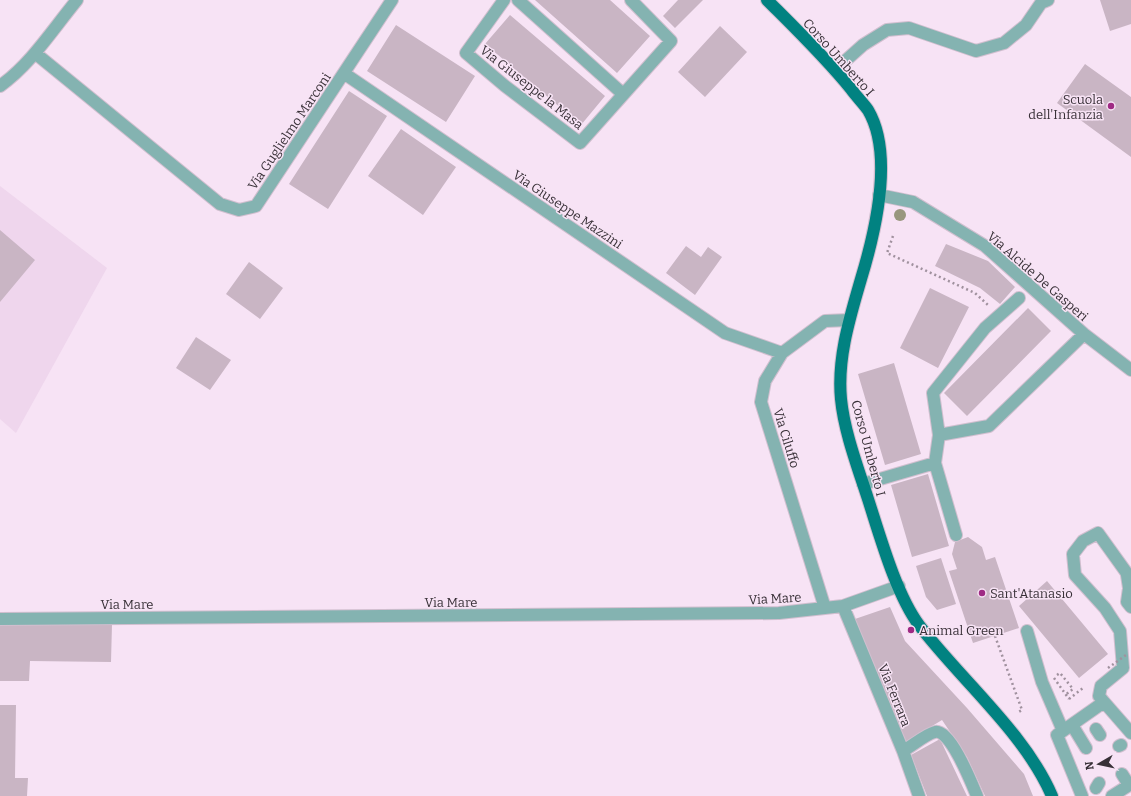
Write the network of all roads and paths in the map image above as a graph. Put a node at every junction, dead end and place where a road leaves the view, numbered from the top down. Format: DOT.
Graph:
graph roads {
  1 [pos="77,0"];
  2 [pos="392,0"];
  3 [pos="504,0"];
  4 [pos="518,0"];
  5 [pos="632,0"];
  6 [pos="767,0"];
  7 [pos="1048,0"];
  8 [pos="35,53"];
  9 [pos="835,70"];
  10 [pos="345,74"];
  11 [pos="0,86"];
  12 [pos="623,94"];
  13 [pos="878,195"];
  14 [pos="894,236"];
  15 [pos="1019,298"];
  16 [pos="1001,316"];
  17 [pos="849,320"];
  18 [pos="1084,334"];
  19 [pos="782,353"];
  20 [pos="1131,370"];
  21 [pos="939,434"];
  22 [pos="935,462"];
  23 [pos="863,484"];
  24 [pos="956,535"];
  25 [pos="1129,577"];
  26 [pos="899,586"];
  27 [pos="843,606"];
  28 [pos="1131,607"];
  29 [pos="825,608"];
  30 [pos="0,619"];
  31 [pos="1027,631"];
  32 [pos="995,636"];
  33 [pos="1127,662"];
  34 [pos="1108,668"];
  35 [pos="1073,688"];
  36 [pos="1080,690"];
  37 [pos="1104,702"];
  38 [pos="1022,710"];
  39 [pos="1068,728"];
  40 [pos="1126,740"];
  41 [pos="903,751"];
  42 [pos="1081,757"];
  43 [pos="1122,774"];
  44 [pos="1130,784"];
  45 [pos="1090,791"];
  46 [pos="920,796"];
  47 [pos="977,796"];
  48 [pos="1052,796"];
  49 [pos="1112,796"];
  1 -- 8 [label="street"];
  2 -- 10 [label="street, Via Guglielmo Marconi"];
  3 -- 12 [label="street, Via Giuseppe la Masa"];
  4 -- 12 [label="street"];
  5 -- 12 [label="street"];
  6 -- 9 [label="main road, Corso Umberto I"];
  7 -- 9 [label="street"];
  8 -- 10 [label="street, Via Guglielmo Marconi"];
  8 -- 11 [label="street"];
  9 -- 13 [label="main road, Corso Umberto I"];
  10 -- 19 [label="street, Via Giuseppe Mazzini"];
  13 -- 17 [label="main road, Corso Umberto I"];
  13 -- 18 [label="street, Via Alcide De Gasperi"];
  14 -- 16 [label="path"];
  15 -- 16 [label="street"];
  16 -- 21 [label="street"];
  17 -- 19 [label="street, Via Ciluffo"];
  17 -- 23 [label="main road, Corso Umberto I"];
  18 -- 20 [label="street, Via Alcide De Gasperi"];
  18 -- 21 [label="street"];
  19 -- 29 [label="street, Via Ciluffo"];
  21 -- 22 [label="street"];
  22 -- 23 [label="street"];
  22 -- 24 [label="street"];
  23 -- 26 [label="main road, Corso Umberto I"];
  25 -- 28 [label="street"];
  25 -- 33 [label="street"];
  26 -- 27 [label="street, Via Mare"];
  26 -- 48 [label="main road, Corso Umberto I"];
  27 -- 29 [label="street, Via Mare"];
  27 -- 41 [label="street, Via Ferrara"];
  29 -- 30 [label="street, Via Mare"];
  31 -- 39 [label="street"];
  32 -- 38 [label="path"];
  33 -- 34 [label="path, bridge"];
  33 -- 37 [label="street"];
  35 -- 36 [label="path, bridge"];
  37 -- 39 [label="street"];
  37 -- 40 [label="street"];
  39 -- 42 [label="street"];
  39 -- 42 [label="street"];
  41 -- 46 [label="street, Via Ferrara"];
  41 -- 47 [label="street"];
  42 -- 45 [label="street"];
  43 -- 44 [label="street"];
  44 -- 49 [label="street"];
}
